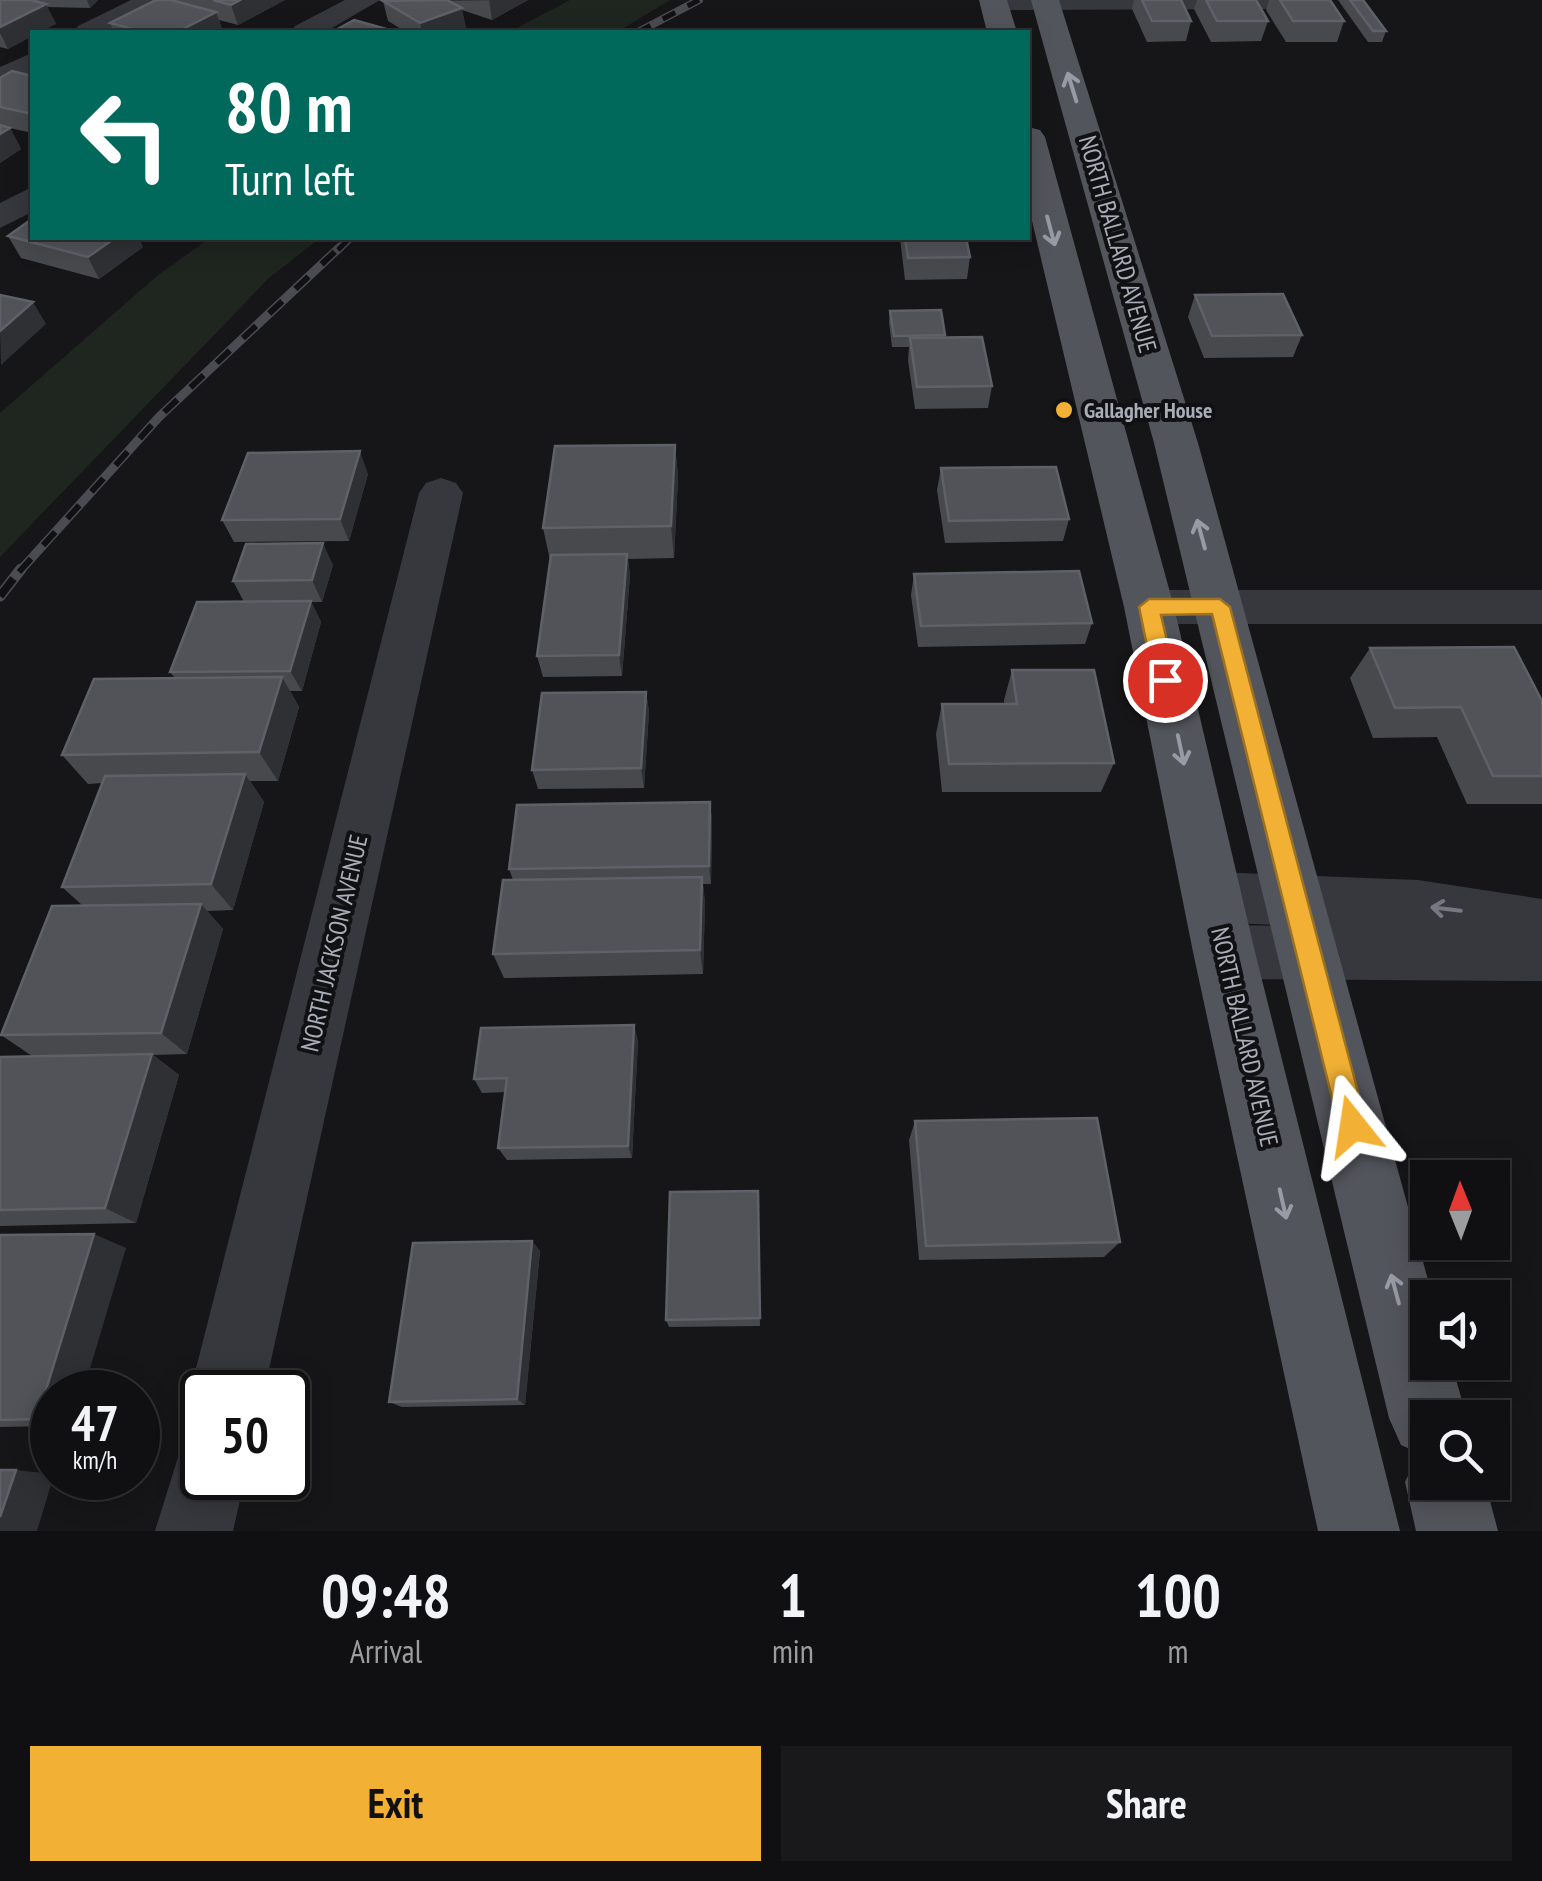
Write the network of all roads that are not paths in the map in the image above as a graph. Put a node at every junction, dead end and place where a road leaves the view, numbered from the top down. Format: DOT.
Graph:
graph roads {
  1 [pos="152,0"];
  2 [pos="366,0"];
  3 [pos="993,1"];
  4 [pos="1045,1"];
  5 [pos="1312,2"];
  6 [pos="92,30"];
  7 [pos="310,30"];
  8 [pos="1001,30"];
  9 [pos="30,63"];
  10 [pos="0,79"];
  11 [pos="1030,145"];
  12 [pos="30,198"];
  13 [pos="0,218"];
  14 [pos="441,494"];
  15 [pos="1149,607"];
  16 [pos="1220,607"];
  17 [pos="1542,608"];
  18 [pos="1219,924"];
  19 [pos="1542,925"];
  20 [pos="1301,926"];
  21 [pos="1542,954"];
  22 [pos="232,1370"];
  23 [pos="1423,1400"];
  24 [pos="202,1500"];
  25 [pos="1449,1500"];
  26 [pos="194,1531"];
  27 [pos="1359,1531"];
  28 [pos="1457,1531"];
  1 -- 6 [label="street"];
  2 -- 7 [label="street"];
  3 -- 4 [label="street"];
  3 -- 8 [label="main road"];
  4 -- 5 [label="street"];
  16 -- 4 [label="main road, NORTH BALLARD AVENUE, one-way"];
  9 -- 10 [label="street"];
  11 -- 15 [label="main road, NORTH BALLARD AVENUE, one-way"];
  12 -- 13 [label="street"];
  14 -- 22 [label="street, NORTH JACKSON AVENUE"];
  15 -- 16 [label="street"];
  15 -- 18 [label="main road, NORTH BALLARD AVENUE, one-way"];
  16 -- 17 [label="street"];
  16 -- 20 [label="main road, NORTH BALLARD AVENUE"];
  18 -- 20 [label="street"];
  18 -- 27 [label="main road, NORTH BALLARD AVENUE, one-way"];
  19 -- 20 [label="street, one-way"];
  20 -- 21 [label="street"];
  23 -- 20 [label="main road, NORTH BALLARD AVENUE, one-way"];
  24 -- 26 [label="street"];
  25 -- 28 [label="main road"];
}
